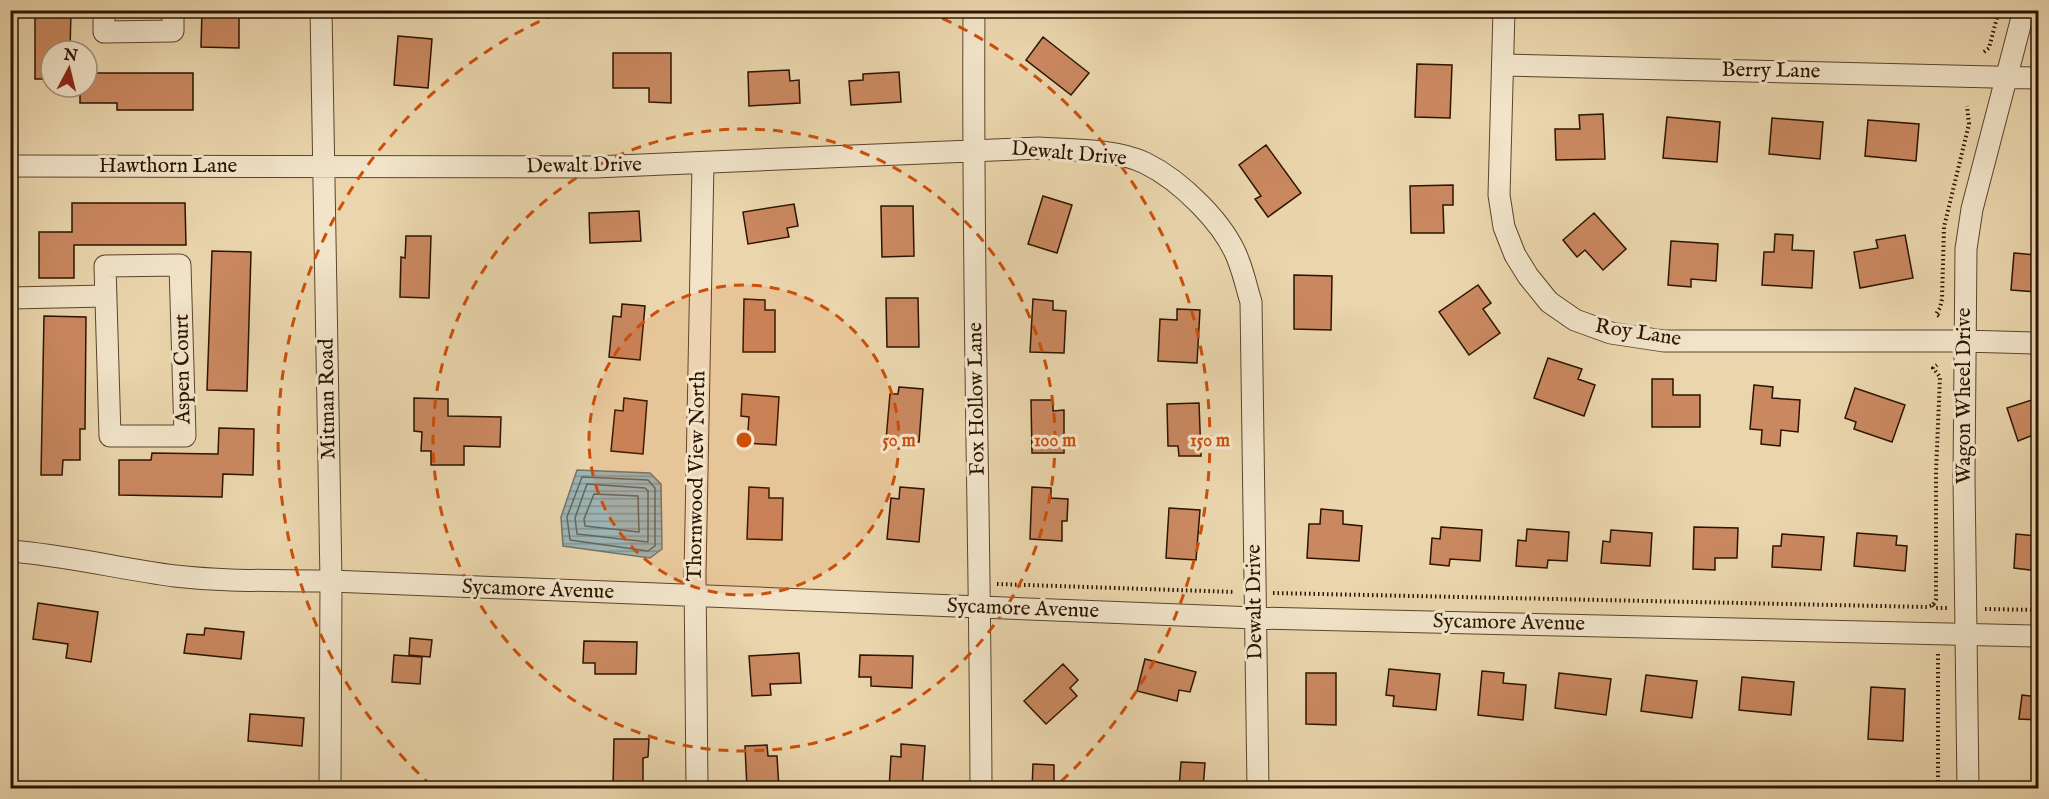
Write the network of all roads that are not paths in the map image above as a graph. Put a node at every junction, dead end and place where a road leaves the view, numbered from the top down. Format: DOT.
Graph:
graph roads {
  1 [pos="104,10"];
  2 [pos="173,10"];
  3 [pos="321,10"];
  4 [pos="974,10"];
  5 [pos="1504,10"];
  6 [pos="2024,10"];
  7 [pos="1503,64"];
  8 [pos="2007,77"];
  9 [pos="2038,78"];
  10 [pos="973,150"];
  11 [pos="703,163"];
  12 [pos="10,166"];
  13 [pos="325,166"];
  14 [pos="106,296"];
  15 [pos="10,298"];
  16 [pos="1964,341"];
  17 [pos="2038,343"];
  18 [pos="10,551"];
  19 [pos="331,581"];
  20 [pos="695,597"];
  21 [pos="981,608"];
  22 [pos="1255,618"];
  23 [pos="1965,633"];
  24 [pos="2038,636"];
  25 [pos="330,789"];
  26 [pos="697,789"];
  27 [pos="981,789"];
  28 [pos="1258,789"];
  29 [pos="1968,789"];
  1 -- 2 [label="street"];
  3 -- 13 [label="street, Mitman Road"];
  4 -- 10 [label="street, Fox Hollow Lane"];
  5 -- 7 [label="street, Roy Lane"];
  6 -- 8 [label="street, Wagon Wheel Drive"];
  7 -- 8 [label="street, Berry Lane"];
  7 -- 16 [label="street, Roy Lane"];
  8 -- 9 [label="street, Berry Lane"];
  8 -- 16 [label="street, Wagon Wheel Drive"];
  10 -- 11 [label="street, Dewalt Drive"];
  10 -- 21 [label="street, Fox Hollow Lane"];
  10 -- 22 [label="street, Dewalt Drive"];
  11 -- 13 [label="street, Dewalt Drive"];
  11 -- 20 [label="street, Thornwood View North"];
  12 -- 13 [label="street, Hawthorn Lane"];
  13 -- 19 [label="street, Mitman Road"];
  14 -- 14 [label="street, Aspen Court"];
  14 -- 15 [label="street"];
  16 -- 17 [label="street, Roy Lane"];
  16 -- 23 [label="street, Wagon Wheel Drive"];
  18 -- 19 [label="street, Sycamore Avenue"];
  19 -- 20 [label="street, Sycamore Avenue"];
  19 -- 25 [label="street, Mitman Road"];
  20 -- 21 [label="street, Sycamore Avenue"];
  20 -- 26 [label="street, Thornwood View North"];
  21 -- 22 [label="street, Sycamore Avenue"];
  21 -- 27 [label="street, Fox Hollow Lane"];
  22 -- 23 [label="street, Sycamore Avenue"];
  22 -- 28 [label="street, Dewalt Drive"];
  23 -- 24 [label="street, Sycamore Avenue"];
  23 -- 29 [label="street, Wagon Wheel Drive"];
}
